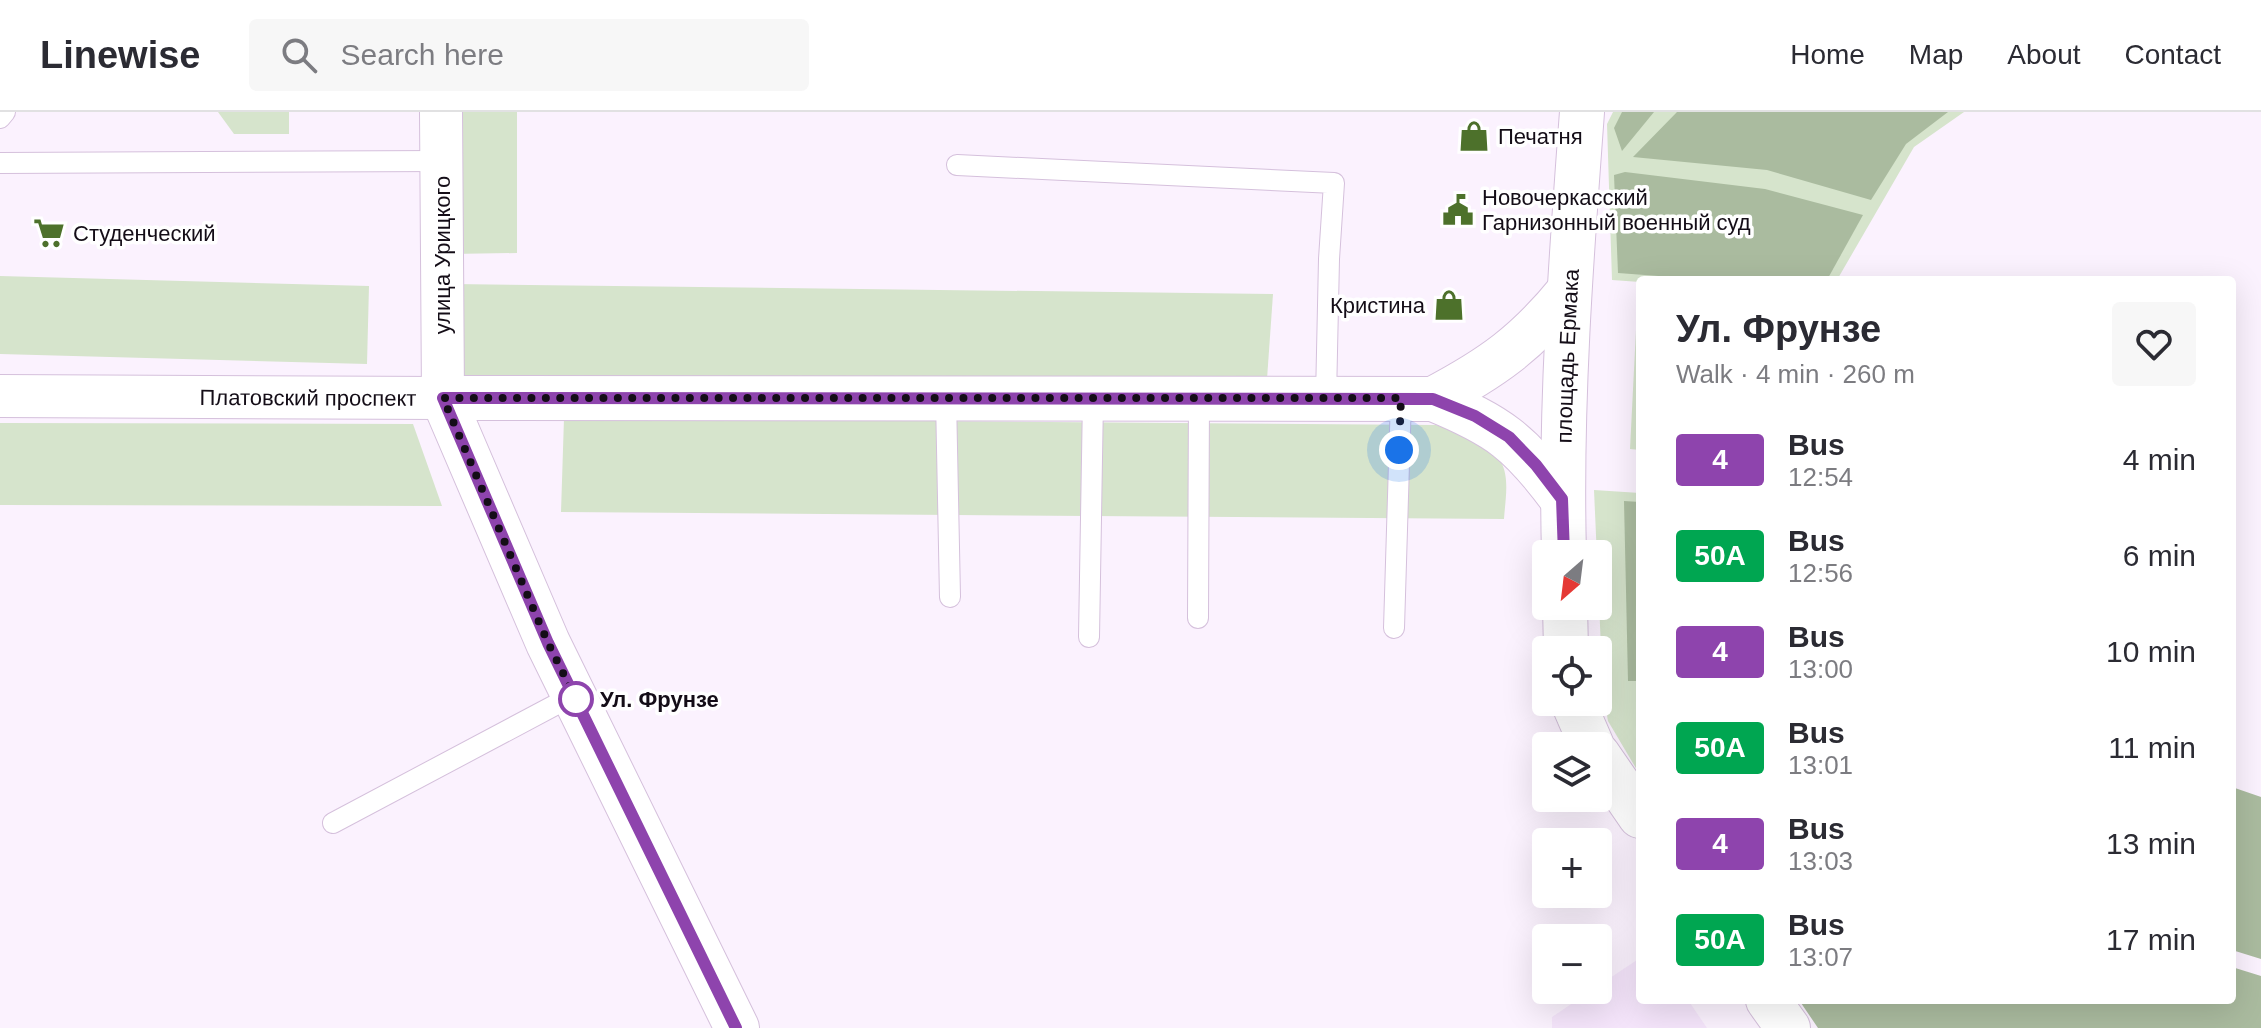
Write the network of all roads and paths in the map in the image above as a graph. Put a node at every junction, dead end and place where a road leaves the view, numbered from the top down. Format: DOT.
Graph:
graph roads {
  1 [pos="5,112"];
  2 [pos="441,112"];
  3 [pos="1582,112"];
  4 [pos="0,118"];
  5 [pos="442,161"];
  6 [pos="0,163"];
  7 [pos="957,165"];
  8 [pos="1569,291"];
  9 [pos="0,396"];
  10 [pos="443,398"];
  11 [pos="946,398"];
  12 [pos="1199,398"];
  13 [pos="1326,398"];
  14 [pos="1417,398"];
  15 [pos="1093,399"];
  16 [pos="1562,499"];
  17 [pos="1563,540"];
  18 [pos="950,597"];
  19 [pos="1198,618"];
  20 [pos="1394,628"];
  21 [pos="1089,637"];
  22 [pos="574,695"];
  23 [pos="1612,775"];
  24 [pos="1636,810"];
  25 [pos="333,823"];
  26 [pos="1771,1004"];
  27 [pos="737,1028"];
  28 [pos="1788,1028"];
  1 -- 4 [label="lane"];
  2 -- 5 [label="street, улица Урицкого"];
  3 -- 8 [label="street, площадь Ермака"];
  5 -- 6 [label="lane"];
  5 -- 10 [label="street, улица Урицкого"];
  7 -- 13 [label="lane"];
  8 -- 14 [label="street, Платовский проспект"];
  8 -- 16 [label="street, площадь Ермака"];
  9 -- 10 [label="street, Платовский проспект"];
  10 -- 11 [label="street, Платовский проспект"];
  10 -- 22 [label="street"];
  11 -- 15 [label="street, Платовский проспект"];
  11 -- 18 [label="lane"];
  12 -- 13 [label="street, Платовский проспект"];
  12 -- 15 [label="street, Платовский проспект"];
  12 -- 19 [label="lane"];
  13 -- 14 [label="street, Платовский проспект"];
  14 -- 16 [label="street, Платовский проспект"];
  14 -- 20 [label="lane"];
  15 -- 21 [label="lane"];
  16 -- 17 [label="street, площадь Ермака"];
  22 -- 25 [label="lane"];
  22 -- 27 [label="street"];
  23 -- 24 [label="street"];
  26 -- 28 [label="street"];
}
